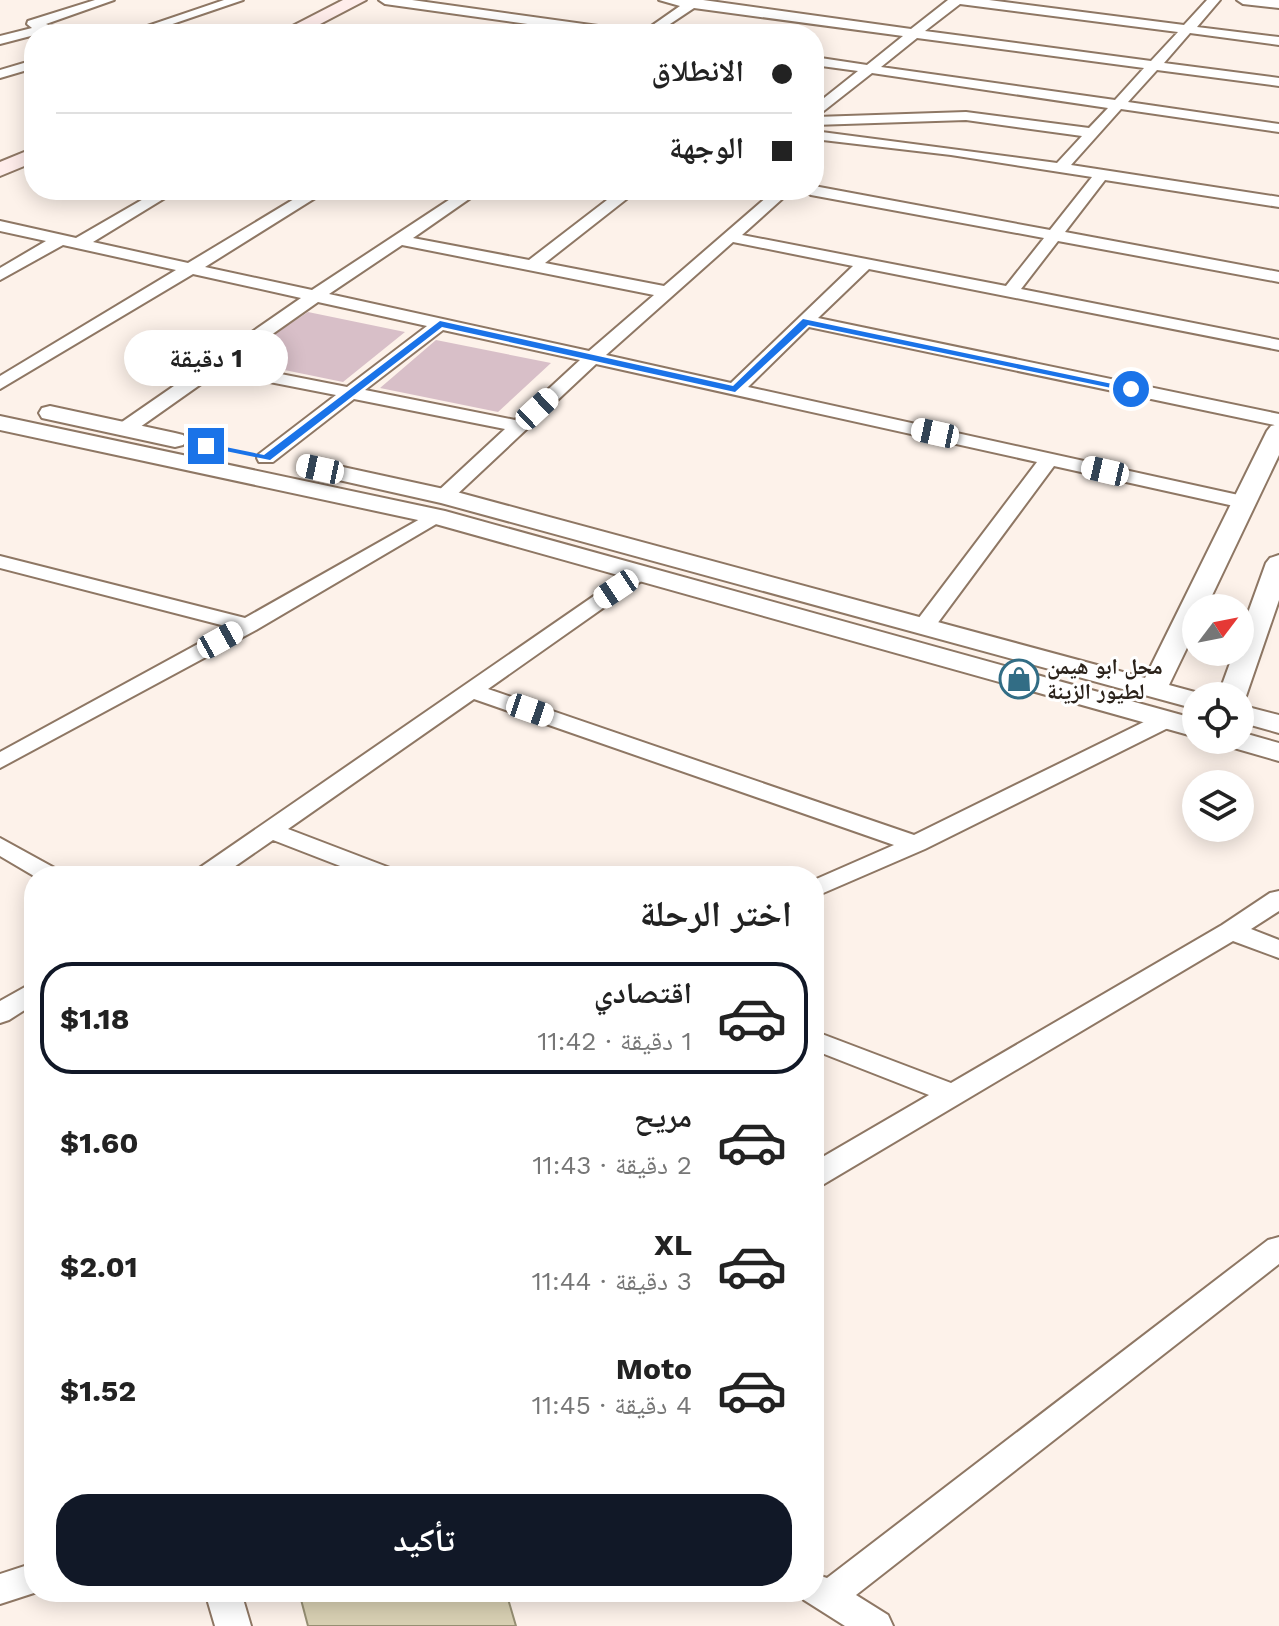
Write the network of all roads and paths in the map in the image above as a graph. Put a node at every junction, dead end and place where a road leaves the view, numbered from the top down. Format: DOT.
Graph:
graph roads {
  1 [pos="76,0"];
  2 [pos="237,0"];
  3 [pos="357,0"];
  4 [pos="385,0"];
  5 [pos="665,0"];
  6 [pos="958,0"];
  7 [pos="1214,0"];
  8 [pos="1243,0"];
  9 [pos="102,2"];
  10 [pos="694,2"];
  11 [pos="1279,4"];
  12 [pos="33,24"];
  13 [pos="161,24"];
  14 [pos="307,24"];
  15 [pos="335,24"];
  16 [pos="555,24"];
  17 [pos="661,24"];
  18 [pos="1187,30"];
  19 [pos="914,33"];
  20 [pos="24,34"];
  21 [pos="0,40"];
  22 [pos="1279,41"];
  23 [pos="824,62"];
  24 [pos="1154,66"];
  25 [pos="24,67"];
  26 [pos="869,69"];
  27 [pos="0,74"];
  28 [pos="1279,82"];
  29 [pos="824,105"];
  30 [pos="1118,105"];
  31 [pos="943,117"];
  32 [pos="824,121"];
  33 [pos="1279,128"];
  34 [pos="1092,133"];
  35 [pos="824,136"];
  36 [pos="929,149"];
  37 [pos="24,159"];
  38 [pos="1061,167"];
  39 [pos="24,169"];
  40 [pos="2,170"];
  41 [pos="1102,174"];
  42 [pos="824,192"];
  43 [pos="150,200"];
  44 [pos="303,200"];
  45 [pos="459,200"];
  46 [pos="617,200"];
  47 [pos="773,200"];
  48 [pos="1279,202"];
  49 [pos="0,226"];
  50 [pos="1055,236"];
  51 [pos="730,237"];
  52 [pos="401,240"];
  53 [pos="70,241"];
  54 [pos="865,264"];
  55 [pos="531,266"];
  56 [pos="190,268"];
  57 [pos="0,275"];
  58 [pos="1279,277"];
  59 [pos="667,292"];
  60 [pos="1010,292"];
  61 [pos="313,297"];
  62 [pos="806,321"];
  63 [pos="440,324"];
  64 [pos="1279,345"];
  65 [pos="593,357"];
  66 [pos="215,366"];
  67 [pos="0,384"];
  68 [pos="735,389"];
  69 [pos="351,393"];
  70 [pos="0,403"];
  71 [pos="1279,420"];
  72 [pos="0,423"];
  73 [pos="519,426"];
  74 [pos="126,428"];
  75 [pos="1279,431"];
  76 [pos="266,458"];
  77 [pos="1049,459"];
  78 [pos="1243,502"];
  79 [pos="440,506"];
  80 [pos="561,527"];
  81 [pos="540,545"];
  82 [pos="1279,563"];
  83 [pos="6,567"];
  84 [pos="640,573"];
  85 [pos="1204,594"];
  86 [pos="1254,618"];
  87 [pos="248,625"];
  88 [pos="923,627"];
  89 [pos="1182,640"];
  90 [pos="471,690"];
  91 [pos="1153,690"];
  92 [pos="1182,697"];
  93 [pos="1254,717"];
  94 [pos="1166,720"];
  95 [pos="1182,724"];
  96 [pos="1279,724"];
  97 [pos="1254,745"];
  98 [pos="1279,752"];
  99 [pos="0,761"];
  100 [pos="270,830"];
  101 [pos="916,844"];
  102 [pos="0,845"];
  103 [pos="35,866"];
  104 [pos="218,866"];
  105 [pos="363,866"];
  106 [pos="824,885"];
  107 [pos="1279,899"];
  108 [pos="1231,931"];
  109 [pos="1279,950"];
  110 [pos="24,1004"];
  111 [pos="0,1014"];
  112 [pos="824,1044"];
  113 [pos="953,1094"];
  114 [pos="824,1170"];
  115 [pos="1279,1248"];
  116 [pos="24,1581"];
  117 [pos="0,1589"];
  118 [pos="824,1590"];
  119 [pos="824,1594"];
  120 [pos="226,1602"];
  121 [pos="233,1626"];
  122 [pos="875,1626"];
  1 -- 9 [label="street"];
  2 -- 13 [label="street"];
  3 -- 14 [label="main road"];
  4 -- 15 [label="main road"];
  4 -- 16 [label="street"];
  5 -- 10 [label="street"];
  6 -- 18 [label="street"];
  6 -- 19 [label="street"];
  7 -- 18 [label="street"];
  8 -- 11 [label="street"];
  9 -- 12 [label="street"];
  10 -- 17 [label="street"];
  10 -- 19 [label="street"];
  18 -- 22 [label="street"];
  18 -- 24 [label="street"];
  19 -- 24 [label="street"];
  19 -- 26 [label="street"];
  20 -- 21 [label="street"];
  23 -- 26 [label="street"];
  24 -- 28 [label="street"];
  24 -- 30 [label="street"];
  25 -- 27 [label="street"];
  26 -- 29 [label="street"];
  26 -- 30 [label="street"];
  30 -- 33 [label="street"];
  30 -- 34 [label="street"];
  31 -- 32 [label="street"];
  31 -- 34 [label="street"];
  31 -- 36 [label="street"];
  34 -- 38 [label="street"];
  35 -- 36 [label="street"];
  36 -- 38 [label="street"];
  37 -- 40 [label="main road"];
  38 -- 41 [label="street"];
  39 -- 40 [label="main road"];
  41 -- 48 [label="street"];
  41 -- 50 [label="street"];
  42 -- 50 [label="street"];
  43 -- 53 [label="street"];
  44 -- 56 [label="street"];
  45 -- 52 [label="street"];
  46 -- 55 [label="street"];
  47 -- 51 [label="street"];
  49 -- 53 [label="street"];
  50 -- 58 [label="street"];
  50 -- 60 [label="street"];
  51 -- 54 [label="street"];
  51 -- 59 [label="street"];
  52 -- 55 [label="street"];
  52 -- 61 [label="street"];
  53 -- 56 [label="street"];
  53 -- 57 [label="street"];
  54 -- 60 [label="street"];
  54 -- 62 [label="street"];
  55 -- 59 [label="street"];
  56 -- 61 [label="street"];
  56 -- 67 [label="street"];
  59 -- 65 [label="street"];
  60 -- 64 [label="street"];
  61 -- 63 [label="street"];
  61 -- 66 [label="street"];
  62 -- 68 [label="street"];
  62 -- 71 [label="street"];
  63 -- 65 [label="street"];
  63 -- 69 [label="street"];
  65 -- 68 [label="street"];
  65 -- 73 [label="street"];
  66 -- 69 [label="street"];
  66 -- 74 [label="street"];
  68 -- 77 [label="street"];
  69 -- 73 [label="street"];
  69 -- 76 [label="street"];
  70 -- 74 [label="street"];
  72 -- 79 [label="street"];
  73 -- 79 [label="street"];
  74 -- 76 [label="street"];
  75 -- 78 [label="street"];
  76 -- 79 [label="street"];
  77 -- 78 [label="street"];
  77 -- 88 [label="street"];
  78 -- 85 [label="street"];
  79 -- 80 [label="street"];
  79 -- 81 [label="street"];
  79 -- 87 [label="street"];
  80 -- 81 [label="street"];
  80 -- 88 [label="street"];
  81 -- 84 [label="street"];
  82 -- 86 [label="street"];
  83 -- 87 [label="street"];
  84 -- 90 [label="street"];
  84 -- 94 [label="street"];
  87 -- 99 [label="street"];
  88 -- 91 [label="street"];
  89 -- 91 [label="street"];
  90 -- 100 [label="street"];
  90 -- 101 [label="street"];
  91 -- 92 [label="street"];
  93 -- 96 [label="street"];
  94 -- 95 [label="street"];
  94 -- 101 [label="street"];
  97 -- 98 [label="street"];
  100 -- 104 [label="street"];
  100 -- 105 [label="street"];
  101 -- 106 [label="street"];
  102 -- 103 [label="street"];
  107 -- 108 [label="street"];
  108 -- 109 [label="street"];
  108 -- 113 [label="street"];
  110 -- 111 [label="street"];
  112 -- 113 [label="street"];
  113 -- 114 [label="street"];
  115 -- 118 [label="street"];
  116 -- 117 [label="street"];
  119 -- 122 [label="street"];
  120 -- 121 [label="street"];
}
